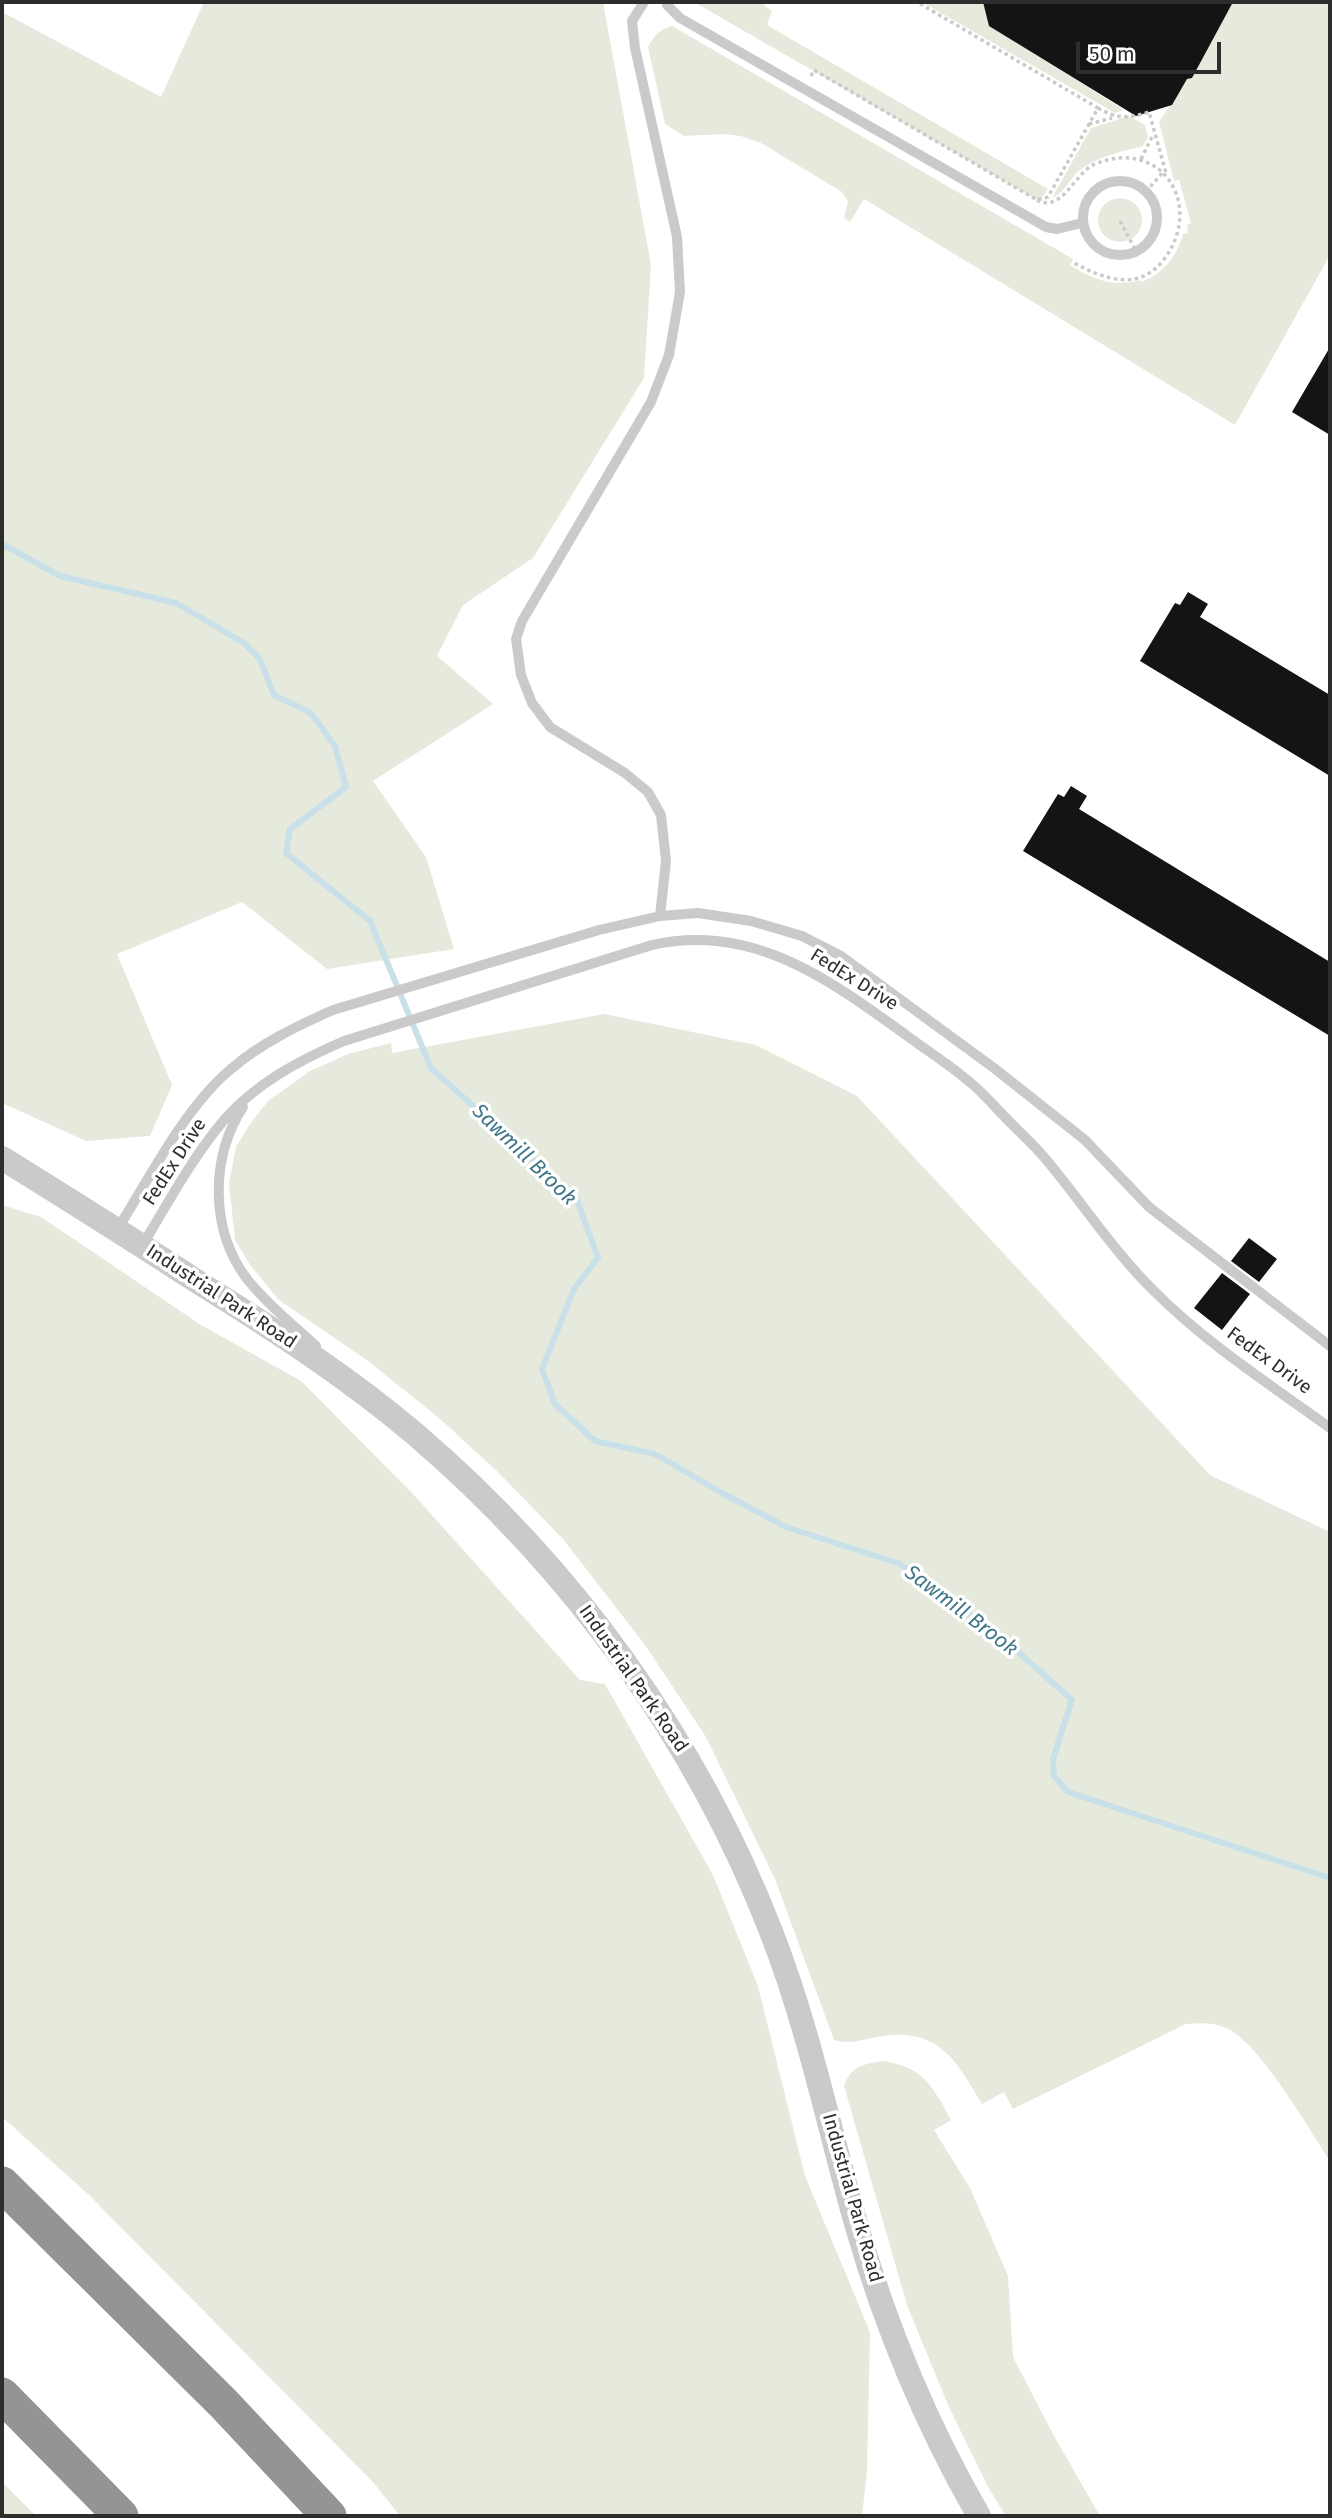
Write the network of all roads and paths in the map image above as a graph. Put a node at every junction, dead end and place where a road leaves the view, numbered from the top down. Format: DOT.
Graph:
graph roads {
  1 [pos="645,2"];
  2 [pos="916,2"];
  3 [pos="666,3"];
  4 [pos="814,70"];
  5 [pos="1098,108"];
  6 [pos="1136,116"];
  7 [pos="1114,117"];
  8 [pos="1089,124"];
  9 [pos="1151,124"];
  10 [pos="1154,134"];
  11 [pos="1141,159"];
  12 [pos="1165,174"];
  13 [pos="1146,192"];
  14 [pos="1037,200"];
  15 [pos="1120,221"];
  16 [pos="1082,223"];
  17 [pos="1136,251"];
  18 [pos="1074,263"];
  19 [pos="660,916"];
  20 [pos="251,1094"];
  21 [pos="2,1157"];
  22 [pos="117,1230"];
  23 [pos="142,1246"];
  24 [pos="1330,1346"];
  25 [pos="1330,1428"];
  26 [pos="413,1433"];
  27 [pos="2,2184"];
  28 [pos="2,2395"];
  29 [pos="121,2516"];
  30 [pos="329,2516"];
  31 [pos="979,2516"];
  1 -- 19 [label="lane"];
  2 -- 5 [label="path"];
  3 -- 16 [label="lane"];
  4 -- 14 [label="path"];
  5 -- 7 [label="path"];
  5 -- 8 [label="path"];
  6 -- 7 [label="path"];
  6 -- 9 [label="path"];
  6 -- 9 [label="path"];
  7 -- 8 [label="path"];
  8 -- 14 [label="path"];
  9 -- 10 [label="path"];
  10 -- 11 [label="path"];
  10 -- 12 [label="path"];
  11 -- 12 [label="path"];
  11 -- 14 [label="path"];
  12 -- 13 [label="path"];
  12 -- 18 [label="path"];
  13 -- 16 [label="lane"];
  13 -- 17 [label="lane"];
  15 -- 17 [label="path"];
  16 -- 17 [label="lane"];
  19 -- 22 [label="lane, FedEx Drive"];
  19 -- 24 [label="lane, FedEx Drive"];
  20 -- 23 [label="lane, FedEx Drive"];
  20 -- 25 [label="lane, FedEx Drive"];
  20 -- 26 [label="lane"];
  21 -- 22 [label="street, Industrial Park Road"];
  22 -- 23 [label="street, Industrial Park Road"];
  23 -- 26 [label="street, Industrial Park Road"];
  26 -- 31 [label="street, Industrial Park Road"];
  27 -- 30 [label="highway"];
  28 -- 29 [label="highway"];
}
